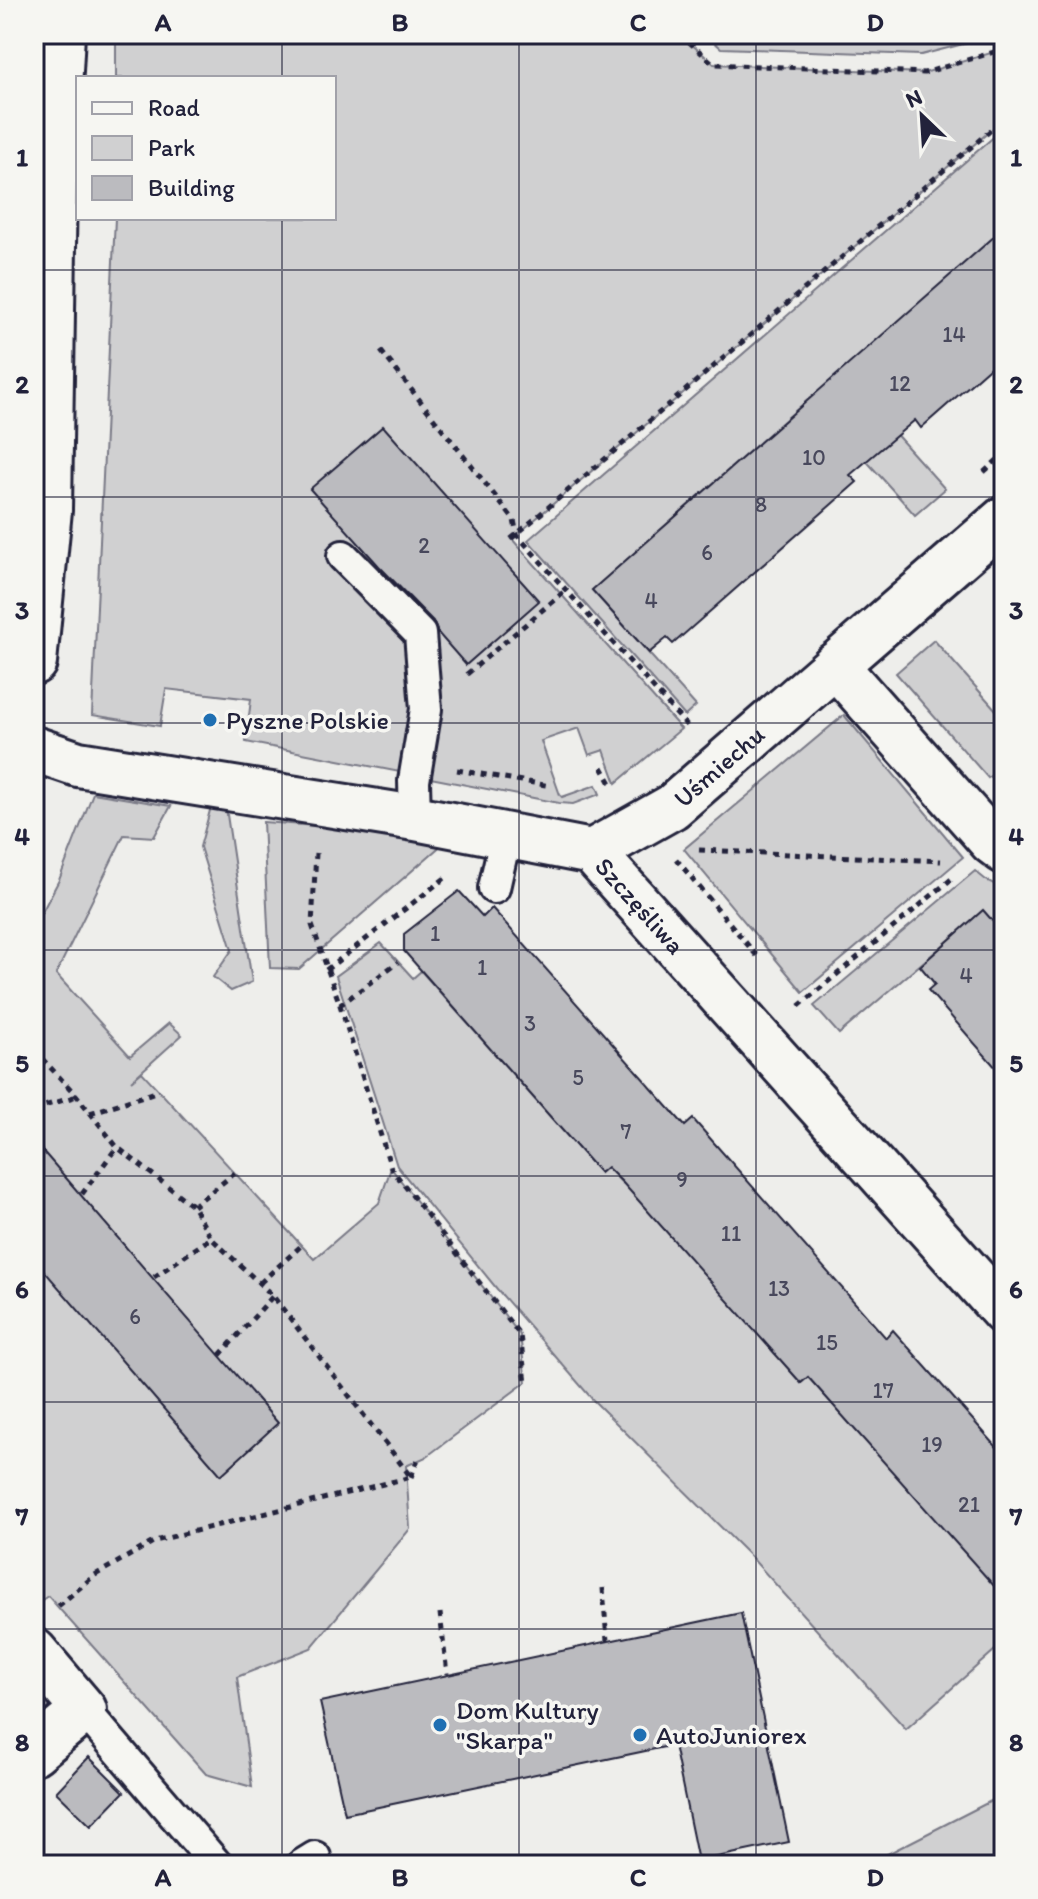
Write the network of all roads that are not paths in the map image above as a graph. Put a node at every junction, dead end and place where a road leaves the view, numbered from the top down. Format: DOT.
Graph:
graph roads {
  1 [pos="62,34"];
  2 [pos="1004,519"];
  3 [pos="343,556"];
  4 [pos="34,662"];
  5 [pos="835,665"];
  6 [pos="34,749"];
  7 [pos="414,800"];
  8 [pos="506,835"];
  9 [pos="1004,851"];
  10 [pos="592,852"];
  11 [pos="494,888"];
  12 [pos="1004,1312"];
  13 [pos="34,1651"];
  14 [pos="84,1710"];
  15 [pos="34,1752"];
  16 [pos="217,1865"];
  1 -- 4 [label="street"];
  2 -- 5 [label="street, Uśmiechu"];
  3 -- 7 [label="lane"];
  5 -- 9 [label="street"];
  5 -- 10 [label="street, Uśmiechu"];
  6 -- 7 [label="street, Szczęśliwa"];
  7 -- 8 [label="street, Szczęśliwa"];
  8 -- 10 [label="street, Szczęśliwa"];
  8 -- 11 [label="lane"];
  10 -- 12 [label="street, Szczęśliwa"];
  13 -- 14 [label="street"];
  14 -- 15 [label="street"];
  14 -- 16 [label="lane"];
}
